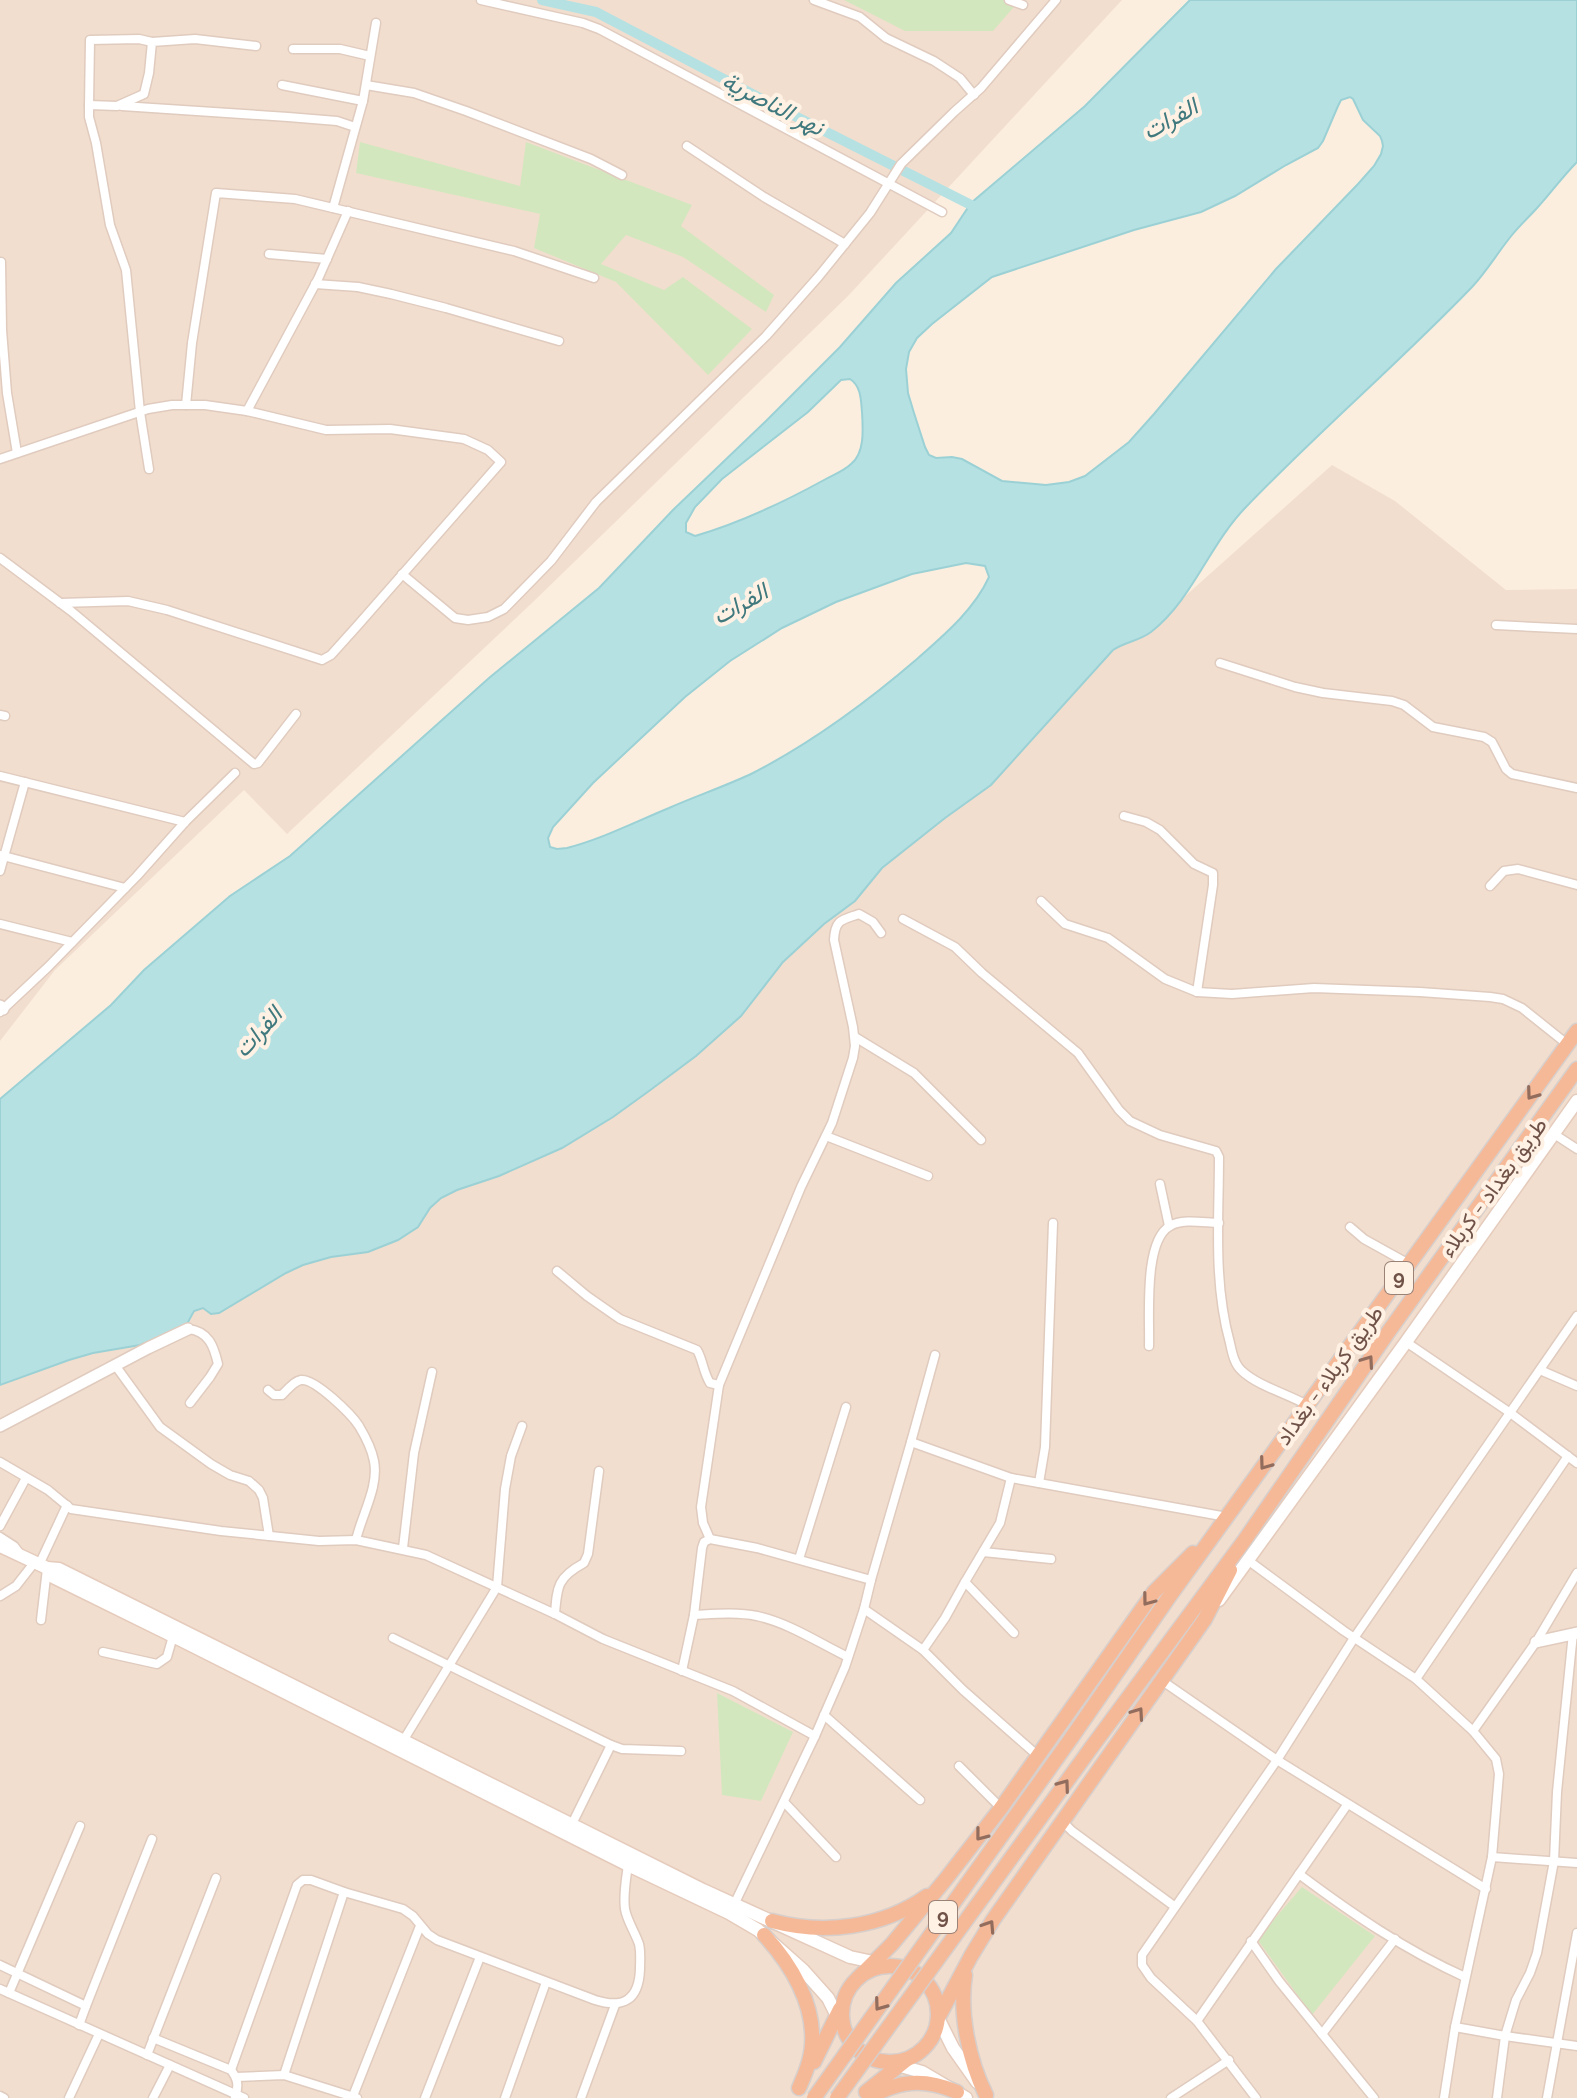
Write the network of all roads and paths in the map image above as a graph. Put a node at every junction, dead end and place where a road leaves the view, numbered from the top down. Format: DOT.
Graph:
graph roads {
  1 [pos="481,0"];
  2 [pos="814,0"];
  3 [pos="1009,0"];
  4 [pos="1056,0"];
  5 [pos="1023,5"];
  6 [pos="376,23"];
  7 [pos="152,42"];
  8 [pos="256,46"];
  9 [pos="293,49"];
  10 [pos="370,56"];
  11 [pos="282,85"];
  12 [pos="366,85"];
  13 [pos="974,95"];
  14 [pos="363,101"];
  15 [pos="89,105"];
  16 [pos="117,106"];
  17 [pos="355,127"];
  18 [pos="687,146"];
  19 [pos="622,175"];
  20 [pos="892,181"];
  21 [pos="333,208"];
  22 [pos="348,211"];
  23 [pos="942,212"];
  24 [pos="845,244"];
  25 [pos="269,254"];
  26 [pos="327,259"];
  27 [pos="1,262"];
  28 [pos="594,278"];
  29 [pos="315,284"];
  30 [pos="559,341"];
  31 [pos="186,405"];
  32 [pos="247,411"];
  33 [pos="140,412"];
  34 [pos="17,453"];
  35 [pos="0,459"];
  36 [pos="149,469"];
  37 [pos="0,558"];
  38 [pos="402,574"];
  39 [pos="60,603"];
  40 [pos="1496,625"];
  41 [pos="1577,629"];
  42 [pos="1220,663"];
  43 [pos="296,714"];
  44 [pos="235,773"];
  45 [pos="0,776"];
  46 [pos="25,782"];
  47 [pos="1577,788"];
  48 [pos="1124,816"];
  49 [pos="185,822"];
  50 [pos="2,856"];
  51 [pos="0,871"];
  52 [pos="1577,885"];
  53 [pos="1490,886"];
  54 [pos="125,888"];
  55 [pos="1041,901"];
  56 [pos="903,919"];
  57 [pos="0,924"];
  58 [pos="881,933"];
  59 [pos="72,942"];
  60 [pos="1197,992"];
  61 [pos="1,1009"];
  62 [pos="1577,1031"];
  63 [pos="855,1037"];
  64 [pos="1567,1044"];
  65 [pos="1577,1069"];
  66 [pos="1577,1101"];
  67 [pos="1554,1134"];
  68 [pos="826,1136"];
  69 [pos="981,1140"];
  70 [pos="1577,1149"];
  71 [pos="928,1176"];
  72 [pos="1160,1184"];
  73 [pos="1053,1223"];
  74 [pos="1219,1223"];
  75 [pos="1169,1226"];
  76 [pos="1350,1227"];
  77 [pos="1409,1264"];
  78 [pos="557,1271"];
  79 [pos="1577,1316"];
  80 [pos="188,1329"];
  81 [pos="1406,1342"];
  82 [pos="1149,1346"];
  83 [pos="935,1355"];
  84 [pos="115,1365"];
  85 [pos="1540,1370"];
  86 [pos="432,1372"];
  87 [pos="1324,1382"];
  88 [pos="719,1385"];
  89 [pos="1577,1386"];
  90 [pos="268,1390"];
  91 [pos="1344,1396"];
  92 [pos="190,1403"];
  93 [pos="846,1407"];
  94 [pos="1304,1410"];
  95 [pos="1509,1412"];
  96 [pos="0,1426"];
  97 [pos="522,1426"];
  98 [pos="1318,1433"];
  99 [pos="911,1442"];
  100 [pos="1568,1456"];
  101 [pos="0,1462"];
  102 [pos="1577,1463"];
  103 [pos="599,1471"];
  104 [pos="26,1478"];
  105 [pos="1011,1478"];
  106 [pos="1039,1483"];
  107 [pos="67,1505"];
  108 [pos="1224,1521"];
  109 [pos="0,1526"];
  110 [pos="269,1536"];
  111 [pos="0,1537"];
  112 [pos="710,1539"];
  113 [pos="356,1540"];
  114 [pos="1244,1541"];
  115 [pos="403,1548"];
  116 [pos="0,1549"];
  117 [pos="983,1552"];
  118 [pos="799,1559"];
  119 [pos="1051,1559"];
  120 [pos="1249,1561"];
  121 [pos="35,1563"];
  122 [pos="1577,1573"];
  123 [pos="871,1580"];
  124 [pos="965,1582"];
  125 [pos="497,1587"];
  126 [pos="0,1596"];
  127 [pos="864,1609"];
  128 [pos="555,1614"];
  129 [pos="694,1615"];
  130 [pos="1205,1619"];
  131 [pos="41,1620"];
  132 [pos="1014,1633"];
  133 [pos="1575,1633"];
  134 [pos="173,1636"];
  135 [pos="393,1638"];
  136 [pos="1354,1638"];
  137 [pos="1536,1642"];
  138 [pos="923,1650"];
  139 [pos="103,1652"];
  140 [pos="848,1657"];
  141 [pos="449,1665"];
  142 [pos="682,1671"];
  143 [pos="1416,1679"];
  144 [pos="1161,1680"];
  145 [pos="824,1715"];
  146 [pos="1473,1731"];
  147 [pos="815,1736"];
  148 [pos="403,1741"];
  149 [pos="611,1745"];
  150 [pos="681,1751"];
  151 [pos="1037,1755"];
  152 [pos="1277,1760"];
  153 [pos="959,1766"];
  154 [pos="920,1800"];
  155 [pos="784,1802"];
  156 [pos="1347,1805"];
  157 [pos="1001,1808"];
  158 [pos="1062,1821"];
  159 [pos="572,1824"];
  160 [pos="80,1826"];
  161 [pos="152,1839"];
  162 [pos="836,1857"];
  163 [pos="1492,1857"];
  164 [pos="1554,1861"];
  165 [pos="1577,1863"];
  166 [pos="628,1865"];
  167 [pos="1299,1874"];
  168 [pos="216,1878"];
  169 [pos="945,1880"];
  170 [pos="1486,1889"];
  171 [pos="344,1892"];
  172 [pos="1174,1906"];
  173 [pos="732,1908"];
  174 [pos="772,1921"];
  175 [pos="420,1926"];
  176 [pos="1577,1933"];
  177 [pos="764,1935"];
  178 [pos="1395,1939"];
  179 [pos="1251,1941"];
  180 [pos="971,1956"];
  181 [pos="480,1957"];
  182 [pos="875,1963"];
  183 [pos="0,1965"];
  184 [pos="896,1967"];
  185 [pos="17,1973"];
  186 [pos="1465,1977"];
  187 [pos="858,1978"];
  188 [pos="546,1982"];
  189 [pos="5,1991"];
  190 [pos="845,1998"];
  191 [pos="615,2005"];
  192 [pos="86,2006"];
  193 [pos="838,2014"];
  194 [pos="938,2018"];
  195 [pos="1197,2021"];
  196 [pos="79,2025"];
  197 [pos="1455,2027"];
  198 [pos="844,2030"];
  199 [pos="99,2034"];
  200 [pos="1322,2034"];
  201 [pos="1505,2036"];
  202 [pos="153,2038"];
  203 [pos="1556,2043"];
  204 [pos="1577,2046"];
  205 [pos="147,2055"];
  206 [pos="913,2056"];
  207 [pos="1229,2060"];
  208 [pos="883,2061"];
  209 [pos="170,2065"];
  210 [pos="900,2065"];
  211 [pos="234,2074"];
  212 [pos="284,2075"];
  213 [pos="795,2093"];
  214 [pos="961,2095"];
  215 [pos="238,2097"];
  216 [pos="356,2097"];
  217 [pos="986,2097"];
  218 [pos="69,2098"];
  219 [pos="153,2098"];
  220 [pos="425,2098"];
  221 [pos="505,2098"];
  222 [pos="581,2098"];
  223 [pos="814,2098"];
  224 [pos="837,2098"];
  225 [pos="859,2098"];
  226 [pos="869,2098"];
  227 [pos="1171,2098"];
  228 [pos="1256,2098"];
  229 [pos="1374,2098"];
  230 [pos="1444,2098"];
  231 [pos="1497,2098"];
  232 [pos="1547,2098"];
  1 -- 20 [label="street"];
  2 -- 13 [label="street"];
  3 -- 5 [label="street"];
  4 -- 13 [label="street"];
  6 -- 10 [label="street"];
  7 -- 8 [label="street"];
  7 -- 15 [label="street"];
  7 -- 16 [label="street"];
  9 -- 10 [label="street"];
  10 -- 12 [label="street"];
  11 -- 14 [label="street"];
  12 -- 14 [label="street"];
  12 -- 19 [label="street"];
  13 -- 20 [label="street"];
  14 -- 17 [label="street"];
  15 -- 16 [label="street"];
  15 -- 33 [label="street"];
  16 -- 17 [label="street"];
  17 -- 21 [label="street"];
  18 -- 24 [label="street"];
  20 -- 23 [label="street"];
  20 -- 24 [label="street"];
  21 -- 22 [label="street"];
  21 -- 31 [label="street"];
  22 -- 26 [label="street"];
  22 -- 28 [label="street"];
  24 -- 38 [label="street"];
  25 -- 26 [label="street"];
  26 -- 29 [label="street"];
  27 -- 34 [label="street"];
  29 -- 30 [label="street"];
  29 -- 32 [label="street"];
  31 -- 32 [label="street"];
  31 -- 33 [label="street"];
  32 -- 38 [label="street"];
  33 -- 34 [label="street"];
  33 -- 36 [label="street"];
  34 -- 35 [label="street"];
  37 -- 39 [label="street"];
  38 -- 39 [label="street"];
  39 -- 43 [label="street"];
  40 -- 41 [label="street"];
  42 -- 47 [label="street"];
  44 -- 49 [label="street"];
  45 -- 46 [label="street"];
  46 -- 49 [label="street"];
  46 -- 50 [label="street"];
  48 -- 60 [label="street"];
  49 -- 54 [label="street"];
  50 -- 51 [label="street"];
  50 -- 54 [label="street"];
  52 -- 53 [label="street"];
  54 -- 59 [label="street"];
  55 -- 60 [label="street"];
  56 -- 74 [label="street"];
  57 -- 59 [label="street"];
  58 -- 63 [label="street"];
  59 -- 61 [label="street"];
  60 -- 64 [label="street"];
  62 -- 64 [label="highway, طريق كربلاء - بغداد / 9"];
  63 -- 68 [label="street"];
  63 -- 69 [label="street"];
  64 -- 77 [label="highway, طريق كربلاء - بغداد / 9, one-way"];
  91 -- 65 [label="highway, طريق بغداد - كربلاء / 9, one-way"];
  66 -- 67 [label="main road"];
  67 -- 70 [label="street"];
  67 -- 81 [label="main road"];
  68 -- 71 [label="street"];
  68 -- 88 [label="street"];
  72 -- 75 [label="street"];
  73 -- 106 [label="street"];
  74 -- 75 [label="street"];
  74 -- 94 [label="street"];
  75 -- 82 [label="street"];
  76 -- 77 [label="street"];
  77 -- 87 [label="highway, طريق كربلاء - بغداد / 9"];
  78 -- 88 [label="street"];
  79 -- 85 [label="street"];
  80 -- 84 [label="street"];
  80 -- 92 [label="street"];
  81 -- 95 [label="street"];
  81 -- 120 [label="main road"];
  83 -- 99 [label="street"];
  84 -- 96 [label="street"];
  84 -- 110 [label="street"];
  85 -- 89 [label="street"];
  85 -- 95 [label="street"];
  86 -- 115 [label="street"];
  87 -- 91 [label="highway"];
  87 -- 94 [label="highway, طريق كربلاء - بغداد / 9"];
  88 -- 112 [label="street"];
  90 -- 113 [label="street"];
  91 -- 98 [label="highway, طريق بغداد - كربلاء / 9"];
  93 -- 118 [label="street"];
  94 -- 98 [label="highway"];
  94 -- 108 [label="highway, طريق كربلاء - بغداد / 9, one-way"];
  95 -- 100 [label="street"];
  95 -- 136 [label="street"];
  97 -- 125 [label="street"];
  98 -- 114 [label="highway, طريق بغداد - كربلاء / 9"];
  99 -- 105 [label="street"];
  99 -- 123 [label="street"];
  100 -- 102 [label="street"];
  100 -- 143 [label="street"];
  101 -- 104 [label="street"];
  103 -- 128 [label="street"];
  104 -- 107 [label="street"];
  104 -- 109 [label="street"];
  105 -- 106 [label="street"];
  105 -- 117 [label="street"];
  106 -- 108 [label="street"];
  107 -- 110 [label="street"];
  107 -- 121 [label="street"];
  108 -- 151 [label="highway, 9, one-way"];
  108 -- 223 [label="highway, 9, one-way, bridge"];
  110 -- 113 [label="street"];
  111 -- 121 [label="street"];
  112 -- 118 [label="street"];
  112 -- 129 [label="street"];
  113 -- 115 [label="street"];
  114 -- 130 [label="highway, 9"];
  224 -- 114 [label="highway, 9, one-way, bridge"];
  115 -- 125 [label="street"];
  116 -- 121 [label="main road"];
  117 -- 119 [label="street"];
  117 -- 124 [label="street"];
  118 -- 123 [label="street"];
  120 -- 130 [label="main road"];
  120 -- 136 [label="street"];
  121 -- 126 [label="street"];
  121 -- 131 [label="street"];
  121 -- 134 [label="main road"];
  121 -- 148 [label="main road"];
  122 -- 137 [label="street"];
  123 -- 127 [label="street"];
  124 -- 132 [label="street"];
  124 -- 138 [label="street"];
  125 -- 128 [label="street"];
  125 -- 141 [label="street"];
  127 -- 138 [label="street"];
  127 -- 140 [label="street"];
  128 -- 142 [label="street"];
  129 -- 140 [label="street"];
  129 -- 142 [label="street"];
  130 -- 144 [label="highway, 9"];
  133 -- 137 [label="street"];
  133 -- 164 [label="street"];
  134 -- 139 [label="street"];
  134 -- 166 [label="main road"];
  135 -- 141 [label="street"];
  136 -- 143 [label="street"];
  136 -- 152 [label="street"];
  137 -- 146 [label="street"];
  138 -- 151 [label="street"];
  140 -- 145 [label="street"];
  141 -- 148 [label="street"];
  141 -- 149 [label="street"];
  142 -- 147 [label="street"];
  143 -- 146 [label="street"];
  144 -- 152 [label="street"];
  158 -- 144 [label="highway, 9, one-way"];
  145 -- 147 [label="street"];
  145 -- 154 [label="street"];
  146 -- 163 [label="street"];
  147 -- 155 [label="street"];
  148 -- 159 [label="main road"];
  149 -- 150 [label="street"];
  149 -- 159 [label="street"];
  151 -- 157 [label="highway, 9"];
  152 -- 156 [label="street"];
  152 -- 172 [label="street"];
  153 -- 157 [label="street"];
  155 -- 162 [label="street"];
  155 -- 173 [label="street"];
  156 -- 167 [label="street"];
  156 -- 170 [label="street"];
  157 -- 169 [label="highway, 9, one-way"];
  158 -- 172 [label="street"];
  180 -- 158 [label="highway, 9, one-way"];
  159 -- 173 [label="main road"];
  160 -- 185 [label="street"];
  161 -- 192 [label="street"];
  163 -- 164 [label="street"];
  163 -- 170 [label="street"];
  164 -- 165 [label="street"];
  164 -- 201 [label="street"];
  166 -- 173 [label="main road"];
  166 -- 191 [label="street"];
  167 -- 178 [label="street"];
  167 -- 179 [label="street"];
  168 -- 202 [label="street"];
  169 -- 174 [label="highway"];
  169 -- 182 [label="highway, 9"];
  170 -- 186 [label="street"];
  171 -- 175 [label="street"];
  171 -- 211 [label="street"];
  171 -- 212 [label="street"];
  172 -- 195 [label="street"];
  173 -- 174 [label="main road"];
  173 -- 177 [label="main road"];
  174 -- 182 [label="main road"];
  175 -- 181 [label="street"];
  175 -- 216 [label="street"];
  176 -- 203 [label="street"];
  177 -- 193 [label="main road"];
  177 -- 213 [label="highway"];
  178 -- 186 [label="street"];
  178 -- 200 [label="street"];
  179 -- 195 [label="street"];
  179 -- 200 [label="street"];
  180 -- 194 [label="highway, 9"];
  180 -- 217 [label="highway"];
  181 -- 188 [label="street"];
  181 -- 220 [label="street"];
  182 -- 184 [label="main road"];
  182 -- 187 [label="highway, 9"];
  183 -- 185 [label="street"];
  184 -- 187 [label="highway"];
  184 -- 194 [label="highway"];
  185 -- 189 [label="street"];
  185 -- 192 [label="street"];
  186 -- 197 [label="street"];
  187 -- 190 [label="highway, 9"];
  188 -- 191 [label="street"];
  188 -- 221 [label="street"];
  189 -- 196 [label="street"];
  190 -- 193 [label="highway, 9"];
  190 -- 198 [label="highway"];
  191 -- 222 [label="street"];
  192 -- 196 [label="street"];
  193 -- 198 [label="main road"];
  193 -- 213 [label="highway, 9"];
  194 -- 206 [label="highway, 9"];
  194 -- 217 [label="main road"];
  195 -- 207 [label="street"];
  196 -- 199 [label="street"];
  197 -- 201 [label="street"];
  197 -- 230 [label="street"];
  198 -- 208 [label="highway"];
  199 -- 205 [label="street"];
  199 -- 218 [label="street"];
  200 -- 229 [label="street"];
  201 -- 203 [label="street"];
  201 -- 231 [label="street"];
  202 -- 205 [label="street"];
  202 -- 211 [label="street"];
  203 -- 204 [label="street"];
  203 -- 232 [label="street"];
  205 -- 209 [label="street"];
  206 -- 208 [label="highway"];
  206 -- 210 [label="highway, 9"];
  207 -- 227 [label="street"];
  207 -- 228 [label="street"];
  208 -- 210 [label="main road"];
  209 -- 215 [label="street"];
  209 -- 219 [label="street"];
  210 -- 214 [label="main road"];
  210 -- 225 [label="highway, 9"];
  211 -- 212 [label="street"];
  211 -- 215 [label="street"];
  212 -- 216 [label="street"];
  214 -- 226 [label="highway"];
}
